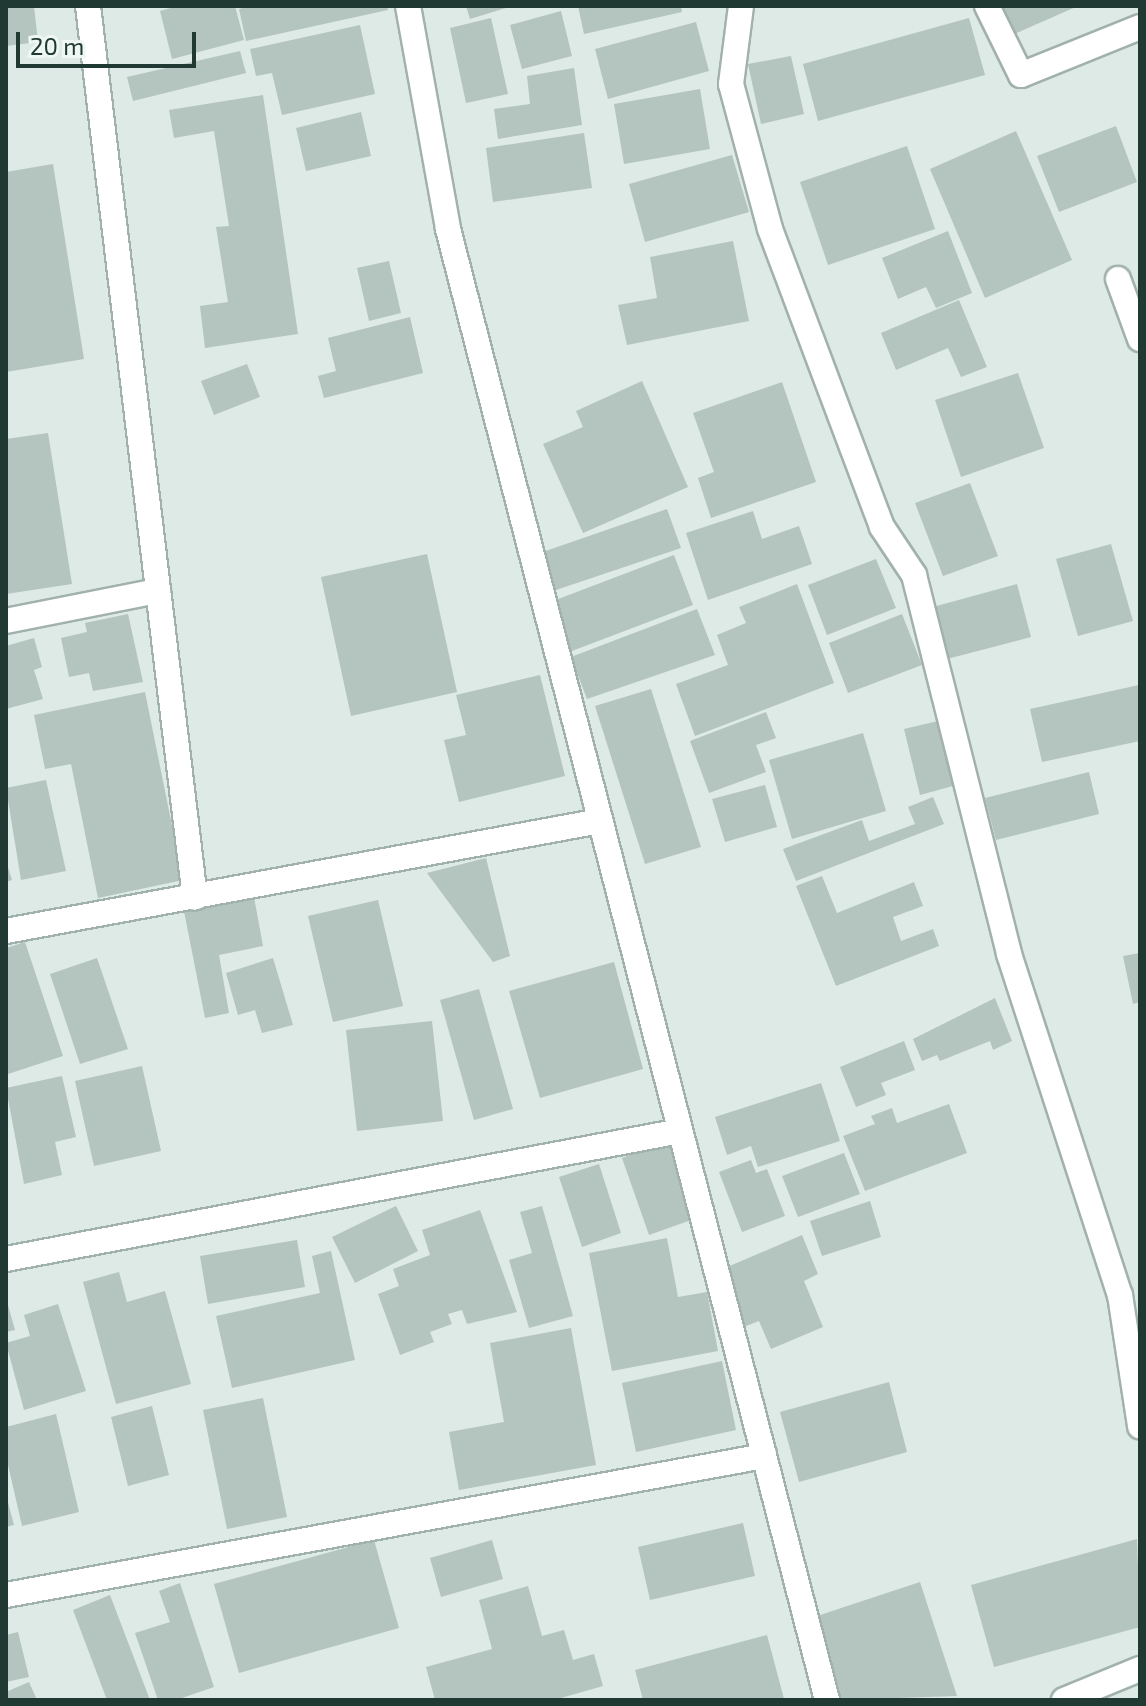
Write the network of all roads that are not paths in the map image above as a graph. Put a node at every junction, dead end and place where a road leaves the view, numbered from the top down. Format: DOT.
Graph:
graph roads {
  1 [pos="88,6"];
  2 [pos="408,6"];
  3 [pos="741,6"];
  4 [pos="987,6"];
  5 [pos="1140,27"];
  6 [pos="1118,279"];
  7 [pos="1140,339"];
  8 [pos="158,591"];
  9 [pos="6,621"];
  10 [pos="600,821"];
  11 [pos="195,898"];
  12 [pos="6,931"];
  13 [pos="680,1131"];
  14 [pos="6,1259"];
  15 [pos="1140,1426"];
  16 [pos="764,1456"];
  17 [pos="6,1595"];
  18 [pos="1140,1669"];
  19 [pos="827,1700"];
  20 [pos="1064,1700"];
  1 -- 8 [label="street"];
  2 -- 10 [label="street"];
  3 -- 15 [label="street"];
  4 -- 5 [label="street"];
  6 -- 7 [label="street"];
  8 -- 9 [label="street"];
  8 -- 11 [label="street"];
  10 -- 11 [label="street"];
  10 -- 13 [label="street"];
  11 -- 12 [label="street"];
  13 -- 14 [label="street"];
  13 -- 16 [label="street"];
  16 -- 17 [label="street"];
  16 -- 19 [label="street"];
  18 -- 20 [label="street"];
}
